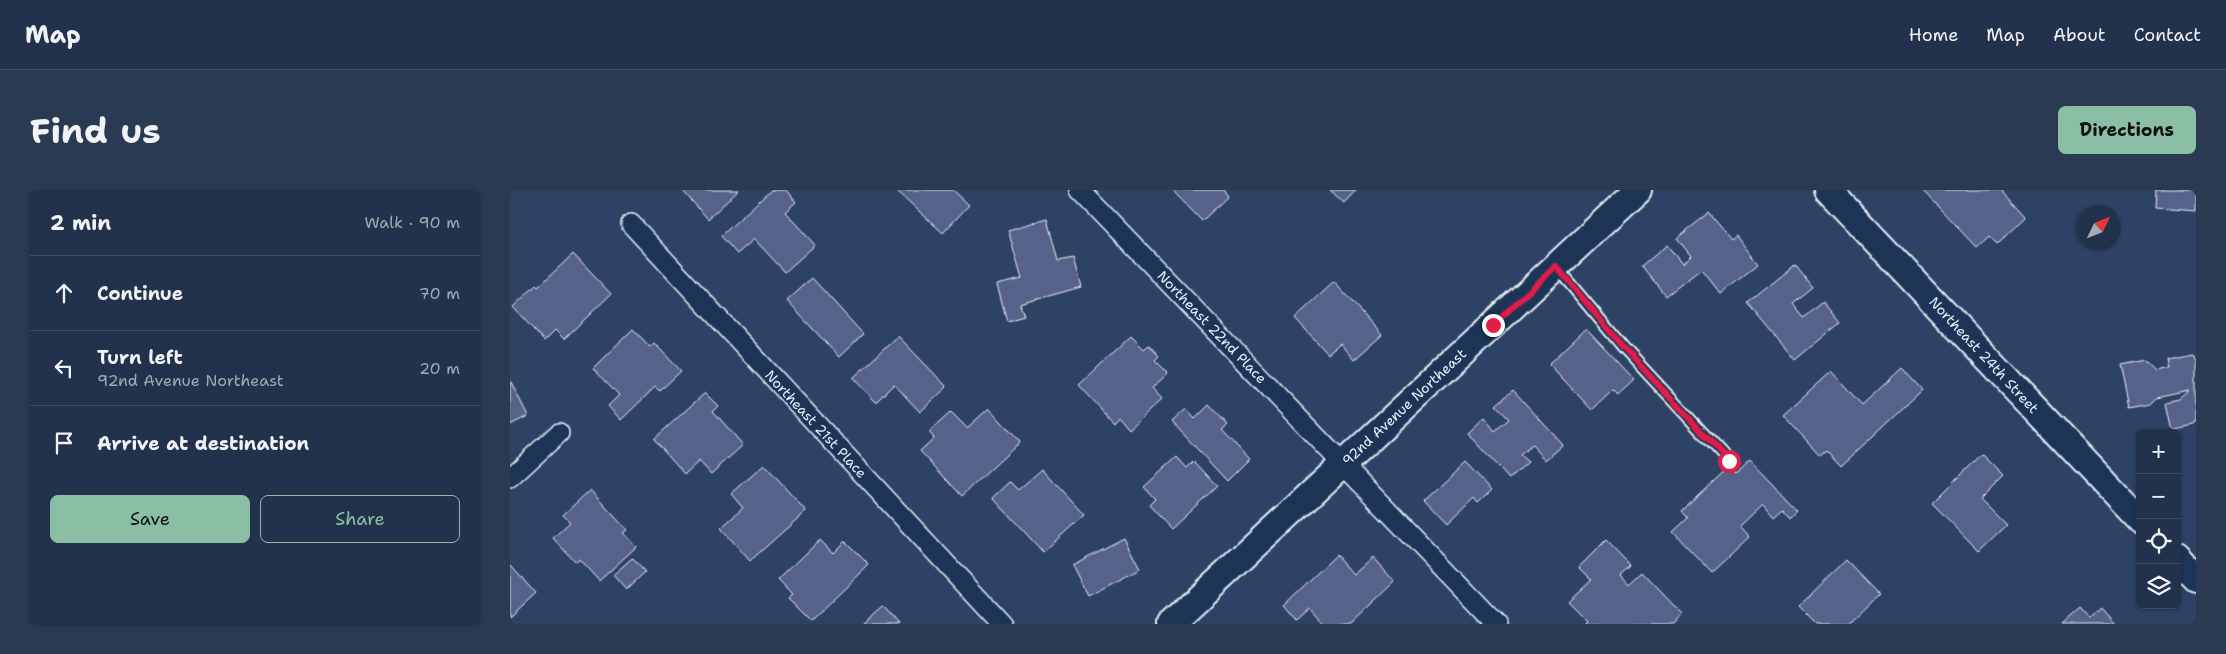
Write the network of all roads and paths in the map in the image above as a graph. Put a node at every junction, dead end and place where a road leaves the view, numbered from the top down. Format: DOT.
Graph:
graph roads {
  1 [pos="1080,190"];
  2 [pos="1638,190"];
  3 [pos="1828,190"];
  4 [pos="631,224"];
  5 [pos="1556,266"];
  6 [pos="559,433"];
  7 [pos="1729,461"];
  8 [pos="1344,464"];
  9 [pos="510,478"];
  10 [pos="2139,519"];
  11 [pos="2181,564"];
  12 [pos="2196,580"];
  13 [pos="1002,624"];
  14 [pos="1171,624"];
  15 [pos="1496,624"];
  1 -- 8 [label="street, Northeast 22nd Place"];
  2 -- 5 [label="main road, 92nd Avenue Northeast"];
  3 -- 10 [label="main road, Northeast 24th Street"];
  4 -- 13 [label="street, Northeast 21st Place"];
  5 -- 7 [label="lane"];
  5 -- 8 [label="main road, 92nd Avenue Northeast"];
  6 -- 9 [label="street"];
  8 -- 14 [label="main road, 92nd Avenue Northeast"];
  8 -- 15 [label="street, Northeast 22nd Place"];
  11 -- 12 [label="main road"];
}
